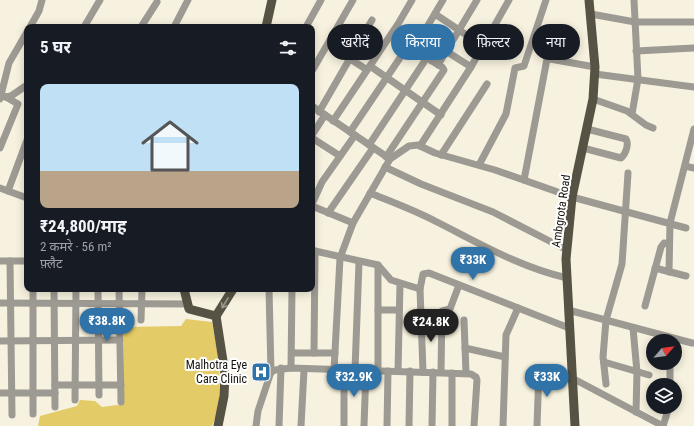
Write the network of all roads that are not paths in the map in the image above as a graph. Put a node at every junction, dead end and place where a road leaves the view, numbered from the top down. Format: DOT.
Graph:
graph roads {
  1 [pos="42,0"];
  2 [pos="100,0"];
  3 [pos="188,0"];
  4 [pos="272,0"];
  5 [pos="321,0"];
  6 [pos="353,0"];
  7 [pos="412,0"];
  8 [pos="443,0"];
  9 [pos="477,0"];
  10 [pos="509,0"];
  11 [pos="546,0"];
  12 [pos="590,0"];
  13 [pos="634,0"];
  14 [pos="157,2"];
  15 [pos="435,14"];
  16 [pos="590,14"];
  17 [pos="372,20"];
  18 [pos="635,22"];
  19 [pos="694,22"];
  20 [pos="32,24"];
  21 [pos="86,24"];
  22 [pos="143,24"];
  23 [pos="176,24"];
  24 [pos="267,24"];
  25 [pos="308,24"];
  26 [pos="370,24"];
  27 [pos="429,24"];
  28 [pos="495,24"];
  29 [pos="460,30"];
  30 [pos="463,32"];
  31 [pos="24,37"];
  32 [pos="455,38"];
  33 [pos="694,48"];
  34 [pos="636,51"];
  35 [pos="455,57"];
  36 [pos="348,60"];
  37 [pos="353,60"];
  38 [pos="398,60"];
  39 [pos="424,60"];
  40 [pos="429,60"];
  41 [pos="440,60"];
  42 [pos="475,60"];
  43 [pos="438,64"];
  44 [pos="315,66"];
  45 [pos="471,67"];
  46 [pos="369,68"];
  47 [pos="595,70"];
  48 [pos="386,78"];
  49 [pos="638,79"];
  50 [pos="487,84"];
  51 [pos="24,87"];
  52 [pos="694,87"];
  53 [pos="405,91"];
  54 [pos="2,97"];
  55 [pos="593,99"];
  56 [pos="422,102"];
  57 [pos="315,108"];
  58 [pos="322,113"];
  59 [pos="632,114"];
  60 [pos="441,115"];
  61 [pos="333,121"];
  62 [pos="654,128"];
  63 [pos="315,129"];
  64 [pos="587,129"];
  65 [pos="694,130"];
  66 [pos="352,134"];
  67 [pos="694,134"];
  68 [pos="315,138"];
  69 [pos="371,146"];
  70 [pos="420,146"];
  71 [pos="0,148"];
  72 [pos="24,148"];
  73 [pos="583,148"];
  74 [pos="692,151"];
  75 [pos="440,155"];
  76 [pos="340,156"];
  77 [pos="388,158"];
  78 [pos="478,165"];
  79 [pos="685,166"];
  80 [pos="385,167"];
  81 [pos="694,168"];
  82 [pos="628,173"];
  83 [pos="524,180"];
  84 [pos="0,188"];
  85 [pos="8,191"];
  86 [pos="370,193"];
  87 [pos="24,197"];
  88 [pos="572,197"];
  89 [pos="315,198"];
  90 [pos="315,206"];
  91 [pos="328,212"];
  92 [pos="625,212"];
  93 [pos="353,223"];
  94 [pos="670,223"];
  95 [pos="686,228"];
  96 [pos="670,244"];
  97 [pos="567,250"];
  98 [pos="315,251"];
  99 [pos="340,258"];
  100 [pos="0,261"];
  101 [pos="10,261"];
  102 [pos="24,261"];
  103 [pos="359,262"];
  104 [pos="378,265"];
  105 [pos="656,268"];
  106 [pos="669,272"];
  107 [pos="686,276"];
  108 [pos="567,278"];
  109 [pos="400,284"];
  110 [pos="459,285"];
  111 [pos="420,289"];
  112 [pos="33,292"];
  113 [pos="54,292"];
  114 [pos="76,292"];
  115 [pos="98,292"];
  116 [pos="120,292"];
  117 [pos="142,292"];
  118 [pos="185,292"];
  119 [pos="232,292"];
  120 [pos="269,292"];
  121 [pos="292,292"];
  122 [pos="313,292"];
  123 [pos="0,303"];
  124 [pos="10,303"];
  125 [pos="33,303"];
  126 [pos="55,303"];
  127 [pos="76,303"];
  128 [pos="98,303"];
  129 [pos="120,303"];
  130 [pos="142,303"];
  131 [pos="187,304"];
  132 [pos="645,306"];
  133 [pos="518,308"];
  134 [pos="378,310"];
  135 [pos="400,310"];
  136 [pos="568,310"];
  137 [pos="216,316"];
  138 [pos="141,320"];
  139 [pos="464,320"];
  140 [pos="606,320"];
  141 [pos="569,328"];
  142 [pos="633,328"];
  143 [pos="652,334"];
  144 [pos="33,340"];
  145 [pos="54,340"];
  146 [pos="76,340"];
  147 [pos="98,340"];
  148 [pos="120,340"];
  149 [pos="0,341"];
  150 [pos="11,341"];
  151 [pos="682,341"];
  152 [pos="692,343"];
  153 [pos="465,348"];
  154 [pos="292,353"];
  155 [pos="314,353"];
  156 [pos="335,353"];
  157 [pos="505,357"];
  158 [pos="604,362"];
  159 [pos="282,368"];
  160 [pos="291,368"];
  161 [pos="539,369"];
  162 [pos="304,370"];
  163 [pos="334,370"];
  164 [pos="344,370"];
  165 [pos="355,370"];
  166 [pos="366,370"];
  167 [pos="378,370"];
  168 [pos="388,371"];
  169 [pos="398,371"];
  170 [pos="271,372"];
  171 [pos="410,372"];
  172 [pos="423,372"];
  173 [pos="432,372"];
  174 [pos="441,372"];
  175 [pos="637,372"];
  176 [pos="452,373"];
  177 [pos="466,373"];
  178 [pos="650,375"];
  179 [pos="572,378"];
  180 [pos="606,384"];
  181 [pos="76,385"];
  182 [pos="121,385"];
  183 [pos="55,386"];
  184 [pos="98,386"];
  185 [pos="0,393"];
  186 [pos="11,393"];
  187 [pos="33,393"];
  188 [pos="55,393"];
  189 [pos="99,396"];
  190 [pos="75,400"];
  191 [pos="121,402"];
  192 [pos="55,407"];
  193 [pos="636,412"];
  194 [pos="12,414"];
  195 [pos="34,414"];
  196 [pos="667,414"];
  197 [pos="218,426"];
  198 [pos="256,426"];
  199 [pos="279,426"];
  200 [pos="301,426"];
  201 [pos="344,426"];
  202 [pos="364,426"];
  203 [pos="387,426"];
  204 [pos="408,426"];
  205 [pos="432,426"];
  206 [pos="452,426"];
  207 [pos="474,426"];
  208 [pos="504,426"];
  209 [pos="537,426"];
  210 [pos="575,426"];
  211 [pos="663,426"];
  1 -- 20 [label="street"];
  2 -- 21 [label="street"];
  3 -- 23 [label="street"];
  4 -- 24 [label="main road"];
  5 -- 25 [label="street"];
  6 -- 44 [label="street"];
  7 -- 46 [label="street"];
  8 -- 15 [label="street"];
  9 -- 29 [label="street"];
  10 -- 28 [label="street"];
  11 -- 78 [label="street"];
  12 -- 16 [label="main road, Ambgrota Road"];
  13 -- 18 [label="street"];
  14 -- 22 [label="street"];
  15 -- 27 [label="street"];
  15 -- 29 [label="street"];
  16 -- 18 [label="street"];
  16 -- 47 [label="main road, Ambgrota Road"];
  17 -- 26 [label="street"];
  18 -- 19 [label="street"];
  18 -- 34 [label="street"];
  29 -- 30 [label="street"];
  29 -- 32 [label="street"];
  31 -- 54 [label="street"];
  33 -- 34 [label="street"];
  34 -- 49 [label="street"];
  35 -- 45 [label="street"];
  36 -- 58 [label="street"];
  37 -- 46 [label="street"];
  38 -- 48 [label="street"];
  39 -- 53 [label="street"];
  40 -- 43 [label="street"];
  41 -- 43 [label="street"];
  42 -- 45 [label="street"];
  43 -- 56 [label="street"];
  45 -- 60 [label="street"];
  46 -- 48 [label="street"];
  46 -- 61 [label="street"];
  47 -- 49 [label="street"];
  47 -- 55 [label="main road, Ambgrota Road"];
  47 -- 83 [label="street"];
  48 -- 53 [label="street"];
  48 -- 66 [label="street"];
  49 -- 52 [label="street"];
  49 -- 59 [label="street"];
  50 -- 75 [label="street"];
  51 -- 54 [label="street"];
  53 -- 56 [label="street"];
  53 -- 69 [label="street"];
  54 -- 71 [label="street"];
  55 -- 59 [label="street"];
  55 -- 64 [label="main road, Ambgrota Road"];
  56 -- 60 [label="street"];
  56 -- 77 [label="street"];
  57 -- 58 [label="street"];
  58 -- 61 [label="street"];
  58 -- 63 [label="street"];
  59 -- 62 [label="street"];
  60 -- 70 [label="street"];
  61 -- 66 [label="street"];
  64 -- 73 [label="main road, Ambgrota Road"];
  64 -- 73 [label="street"];
  65 -- 67 [label="street"];
  66 -- 69 [label="street"];
  66 -- 76 [label="street"];
  67 -- 74 [label="street"];
  68 -- 76 [label="street"];
  69 -- 77 [label="street"];
  69 -- 91 [label="street"];
  70 -- 75 [label="street"];
  70 -- 77 [label="street"];
  72 -- 85 [label="street"];
  73 -- 88 [label="main road, Ambgrota Road"];
  74 -- 79 [label="street"];
  75 -- 78 [label="street"];
  76 -- 89 [label="street"];
  77 -- 80 [label="street"];
  78 -- 83 [label="street"];
  79 -- 81 [label="street"];
  79 -- 94 [label="street"];
  80 -- 86 [label="street"];
  80 -- 97 [label="street"];
  82 -- 92 [label="street"];
  83 -- 88 [label="street"];
  84 -- 85 [label="street"];
  85 -- 87 [label="street"];
  86 -- 93 [label="street"];
  86 -- 108 [label="street"];
  88 -- 92 [label="street"];
  88 -- 97 [label="main road, Ambgrota Road"];
  90 -- 91 [label="street"];
  91 -- 93 [label="street"];
  92 -- 94 [label="street"];
  92 -- 140 [label="street"];
  93 -- 99 [label="street"];
  94 -- 95 [label="street"];
  94 -- 96 [label="street"];
  96 -- 105 [label="street"];
  96 -- 106 [label="street"];
  97 -- 108 [label="main road, Ambgrota Road"];
  98 -- 99 [label="street"];
  99 -- 103 [label="street"];
  99 -- 156 [label="street"];
  100 -- 101 [label="street"];
  101 -- 102 [label="street"];
  101 -- 124 [label="street"];
  103 -- 104 [label="street"];
  103 -- 165 [label="street"];
  104 -- 109 [label="street"];
  104 -- 134 [label="street"];
  105 -- 106 [label="street"];
  105 -- 132 [label="street"];
  106 -- 107 [label="street"];
  108 -- 136 [label="main road, Ambgrota Road"];
  109 -- 111 [label="street"];
  109 -- 135 [label="street"];
  110 -- 111 [label="street"];
  110 -- 133 [label="street"];
  110 -- 174 [label="street"];
  111 -- 172 [label="street"];
  112 -- 125 [label="street"];
  113 -- 126 [label="street"];
  114 -- 127 [label="street"];
  115 -- 128 [label="street"];
  116 -- 129 [label="street"];
  117 -- 130 [label="street"];
  118 -- 131 [label="main road"];
  119 -- 137 [label="main road, one-way"];
  120 -- 170 [label="street"];
  121 -- 154 [label="street"];
  122 -- 155 [label="street"];
  123 -- 124 [label="street"];
  124 -- 125 [label="street"];
  124 -- 150 [label="street"];
  125 -- 126 [label="street"];
  125 -- 144 [label="street"];
  126 -- 127 [label="street"];
  126 -- 145 [label="street"];
  127 -- 128 [label="street"];
  127 -- 146 [label="street"];
  128 -- 129 [label="street"];
  128 -- 147 [label="street"];
  129 -- 130 [label="street"];
  129 -- 148 [label="street"];
  130 -- 131 [label="street"];
  130 -- 138 [label="street"];
  131 -- 137 [label="main road"];
  133 -- 141 [label="street"];
  133 -- 157 [label="street"];
  134 -- 135 [label="street"];
  134 -- 167 [label="street"];
  135 -- 169 [label="street"];
  136 -- 140 [label="street"];
  136 -- 141 [label="main road, Ambgrota Road"];
  137 -- 197 [label="main road"];
  139 -- 153 [label="street"];
  140 -- 142 [label="street"];
  140 -- 158 [label="street"];
  141 -- 179 [label="main road, Ambgrota Road"];
  142 -- 143 [label="street"];
  142 -- 175 [label="street"];
  144 -- 145 [label="street"];
  144 -- 150 [label="street"];
  144 -- 187 [label="street"];
  145 -- 146 [label="street"];
  145 -- 183 [label="street"];
  146 -- 147 [label="street"];
  146 -- 181 [label="street"];
  147 -- 148 [label="street"];
  147 -- 184 [label="street"];
  148 -- 182 [label="street"];
  149 -- 150 [label="street"];
  150 -- 186 [label="street"];
  151 -- 152 [label="street"];
  153 -- 157 [label="street"];
  153 -- 177 [label="street"];
  154 -- 155 [label="street"];
  154 -- 160 [label="street"];
  155 -- 156 [label="street"];
  156 -- 163 [label="street"];
  157 -- 208 [label="street"];
  158 -- 175 [label="street"];
  158 -- 180 [label="street"];
  159 -- 160 [label="street"];
  159 -- 170 [label="street"];
  159 -- 199 [label="street"];
  160 -- 162 [label="street"];
  161 -- 209 [label="street"];
  162 -- 163 [label="street"];
  162 -- 200 [label="street"];
  163 -- 164 [label="street"];
  164 -- 165 [label="street"];
  164 -- 201 [label="street"];
  165 -- 166 [label="street"];
  166 -- 167 [label="street"];
  166 -- 202 [label="street"];
  167 -- 168 [label="street"];
  168 -- 169 [label="street"];
  168 -- 203 [label="street"];
  169 -- 171 [label="street"];
  170 -- 198 [label="street"];
  171 -- 172 [label="street"];
  171 -- 204 [label="street"];
  172 -- 173 [label="street"];
  173 -- 174 [label="street"];
  173 -- 205 [label="street"];
  174 -- 176 [label="street"];
  175 -- 178 [label="street"];
  175 -- 193 [label="street"];
  176 -- 177 [label="street"];
  176 -- 206 [label="street"];
  177 -- 207 [label="street"];
  179 -- 193 [label="street"];
  179 -- 210 [label="main road, Ambgrota Road"];
  181 -- 183 [label="street"];
  181 -- 184 [label="street"];
  181 -- 190 [label="street"];
  182 -- 184 [label="street"];
  182 -- 191 [label="street"];
  183 -- 188 [label="street"];
  184 -- 189 [label="street"];
  185 -- 186 [label="street"];
  186 -- 187 [label="street"];
  186 -- 194 [label="street"];
  187 -- 188 [label="street"];
  187 -- 195 [label="street"];
  188 -- 192 [label="street"];
  193 -- 211 [label="street"];
  196 -- 211 [label="street"];
}
